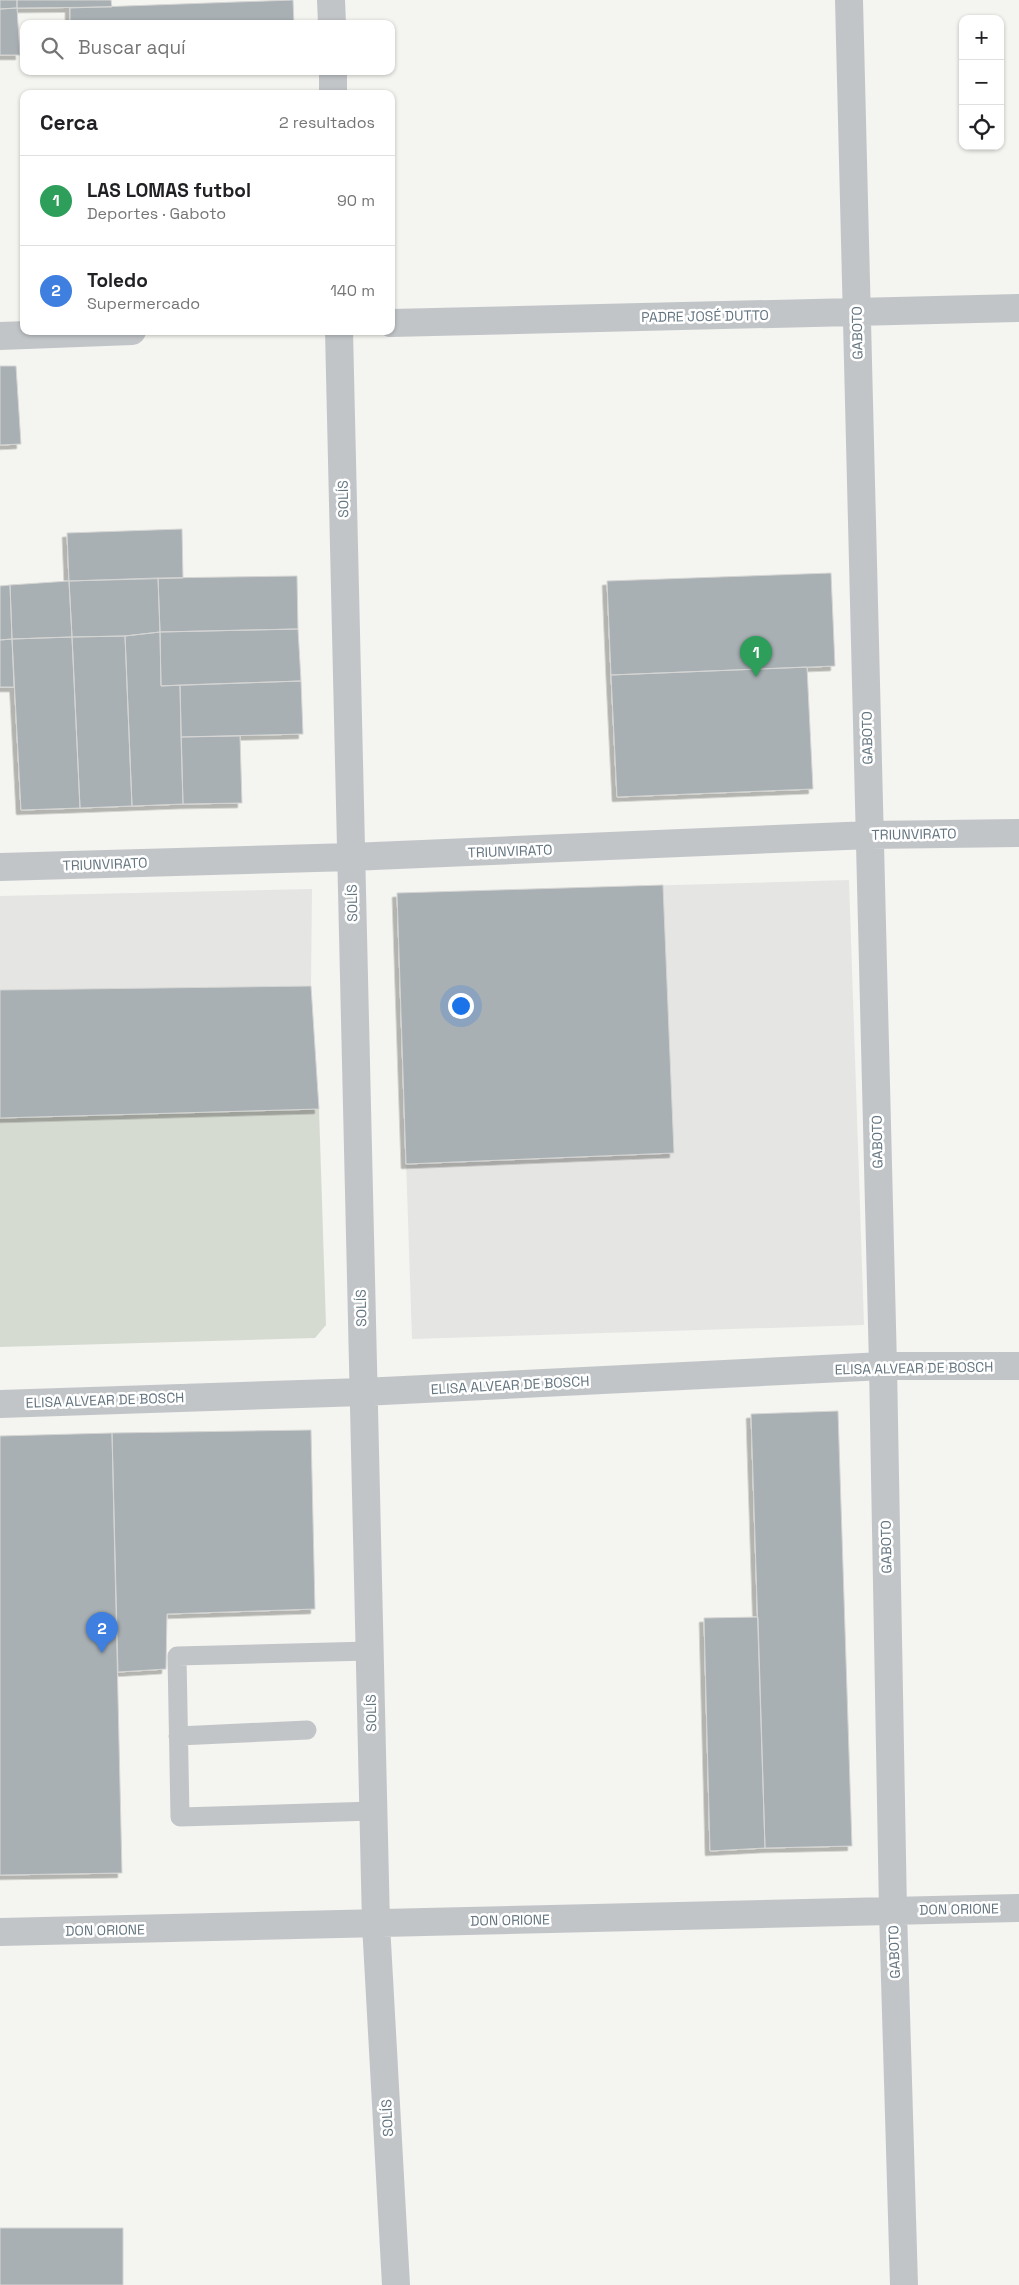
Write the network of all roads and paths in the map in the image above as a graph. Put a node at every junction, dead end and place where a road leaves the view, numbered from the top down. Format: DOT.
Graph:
graph roads {
  1 [pos="331,0"];
  2 [pos="849,0"];
  3 [pos="332,20"];
  4 [pos="333,75"];
  5 [pos="333,90"];
  6 [pos="1019,308"];
  7 [pos="857,312"];
  8 [pos="395,323"];
  9 [pos="26,335"];
  10 [pos="339,335"];
  11 [pos="0,336"];
  12 [pos="1019,833"];
  13 [pos="870,835"];
  14 [pos="351,857"];
  15 [pos="0,867"];
  16 [pos="883,1366"];
  17 [pos="1019,1366"];
  18 [pos="364,1392"];
  19 [pos="0,1404"];
  20 [pos="369,1651"];
  21 [pos="307,1730"];
  22 [pos="178,1736"];
  23 [pos="373,1811"];
  24 [pos="1019,1908"];
  25 [pos="893,1911"];
  26 [pos="376,1924"];
  27 [pos="0,1932"];
  28 [pos="396,2285"];
  29 [pos="904,2285"];
  1 -- 3 [label="street"];
  2 -- 7 [label="street, GABOTO"];
  4 -- 5 [label="street"];
  6 -- 7 [label="street, PADRE JOSÉ DUTTO"];
  7 -- 8 [label="street, PADRE JOSÉ DUTTO"];
  7 -- 13 [label="street, GABOTO"];
  9 -- 11 [label="street"];
  10 -- 14 [label="street, SOLÍS"];
  12 -- 13 [label="street, TRIUNVIRATO"];
  13 -- 14 [label="street, TRIUNVIRATO"];
  13 -- 16 [label="street, GABOTO"];
  14 -- 15 [label="street, TRIUNVIRATO"];
  14 -- 18 [label="street, SOLÍS"];
  16 -- 17 [label="street, ELISA ALVEAR DE BOSCH"];
  16 -- 18 [label="street, ELISA ALVEAR DE BOSCH"];
  16 -- 25 [label="street, GABOTO"];
  18 -- 19 [label="street, ELISA ALVEAR DE BOSCH"];
  18 -- 20 [label="street, SOLÍS"];
  20 -- 22 [label="lane"];
  20 -- 23 [label="street, SOLÍS"];
  21 -- 22 [label="lane"];
  22 -- 23 [label="lane"];
  23 -- 26 [label="street, SOLÍS"];
  24 -- 25 [label="street, DON ORIONE"];
  25 -- 26 [label="street, DON ORIONE"];
  25 -- 29 [label="street, GABOTO"];
  26 -- 27 [label="street, DON ORIONE"];
  26 -- 28 [label="street, SOLÍS"];
}
